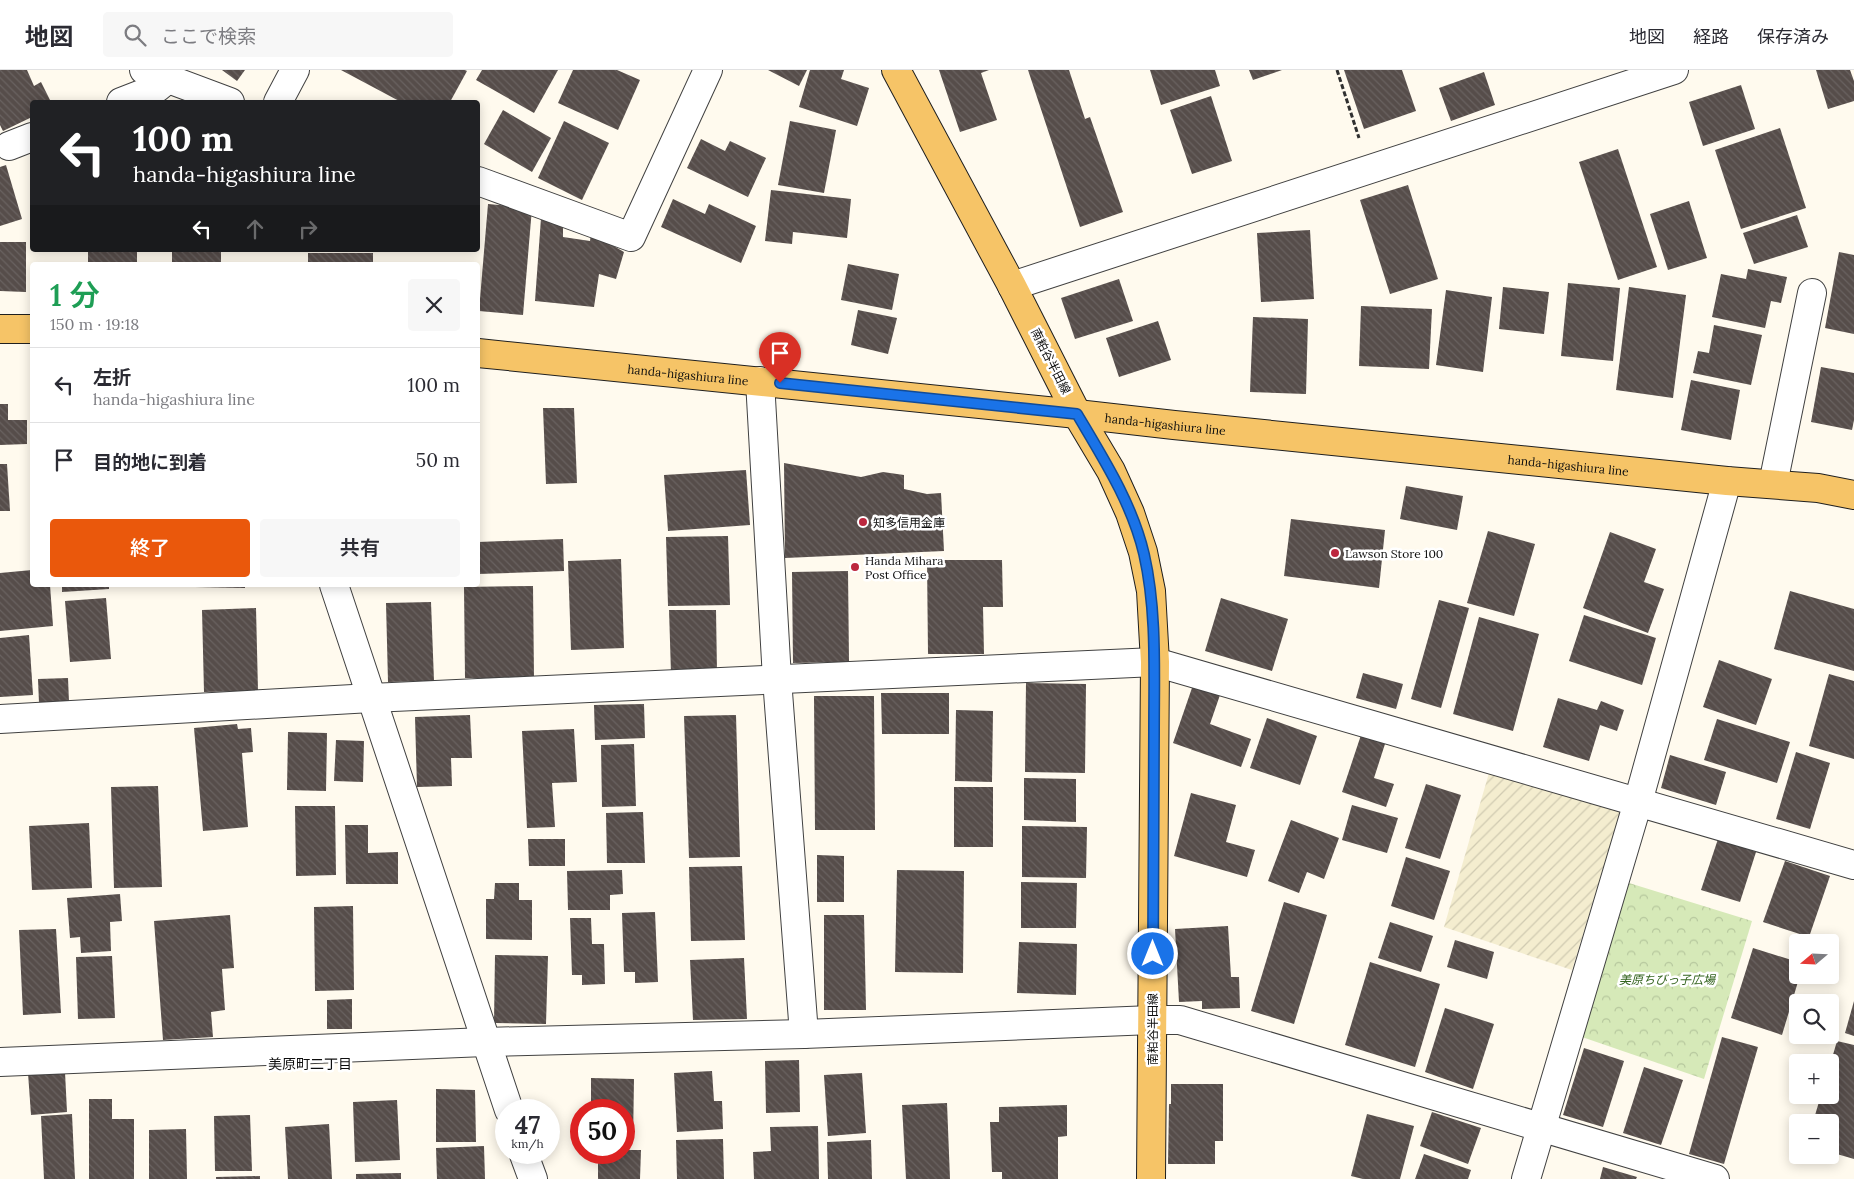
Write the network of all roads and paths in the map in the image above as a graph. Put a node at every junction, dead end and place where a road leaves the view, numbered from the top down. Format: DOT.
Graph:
graph roads {
  1 [pos="295,70"];
  2 [pos="708,70"];
  3 [pos="896,70"];
  4 [pos="1337,70"];
  5 [pos="1674,70"];
  6 [pos="156,74"];
  7 [pos="126,100"];
  8 [pos="225,100"];
  9 [pos="279,100"];
  10 [pos="1369,170"];
  11 [pos="480,182"];
  12 [pos="1012,286"];
  13 [pos="1812,292"];
  14 [pos="30,329"];
  15 [pos="0,330"];
  16 [pos="480,353"];
  17 [pos="760,381"];
  18 [pos="1077,414"];
  19 [pos="1727,481"];
  20 [pos="1773,484"];
  21 [pos="1854,494"];
  22 [pos="335,587"];
  23 [pos="1154,662"];
  24 [pos="778,679"];
  25 [pos="371,698"];
  26 [pos="0,719"];
  27 [pos="1638,802"];
  28 [pos="1854,865"];
  29 [pos="1152,1020"];
  30 [pos="804,1034"];
  31 [pos="485,1042"];
  32 [pos="0,1062"];
  33 [pos="505,1099"];
  34 [pos="1540,1128"];
  35 [pos="527,1164"];
  36 [pos="533,1179"];
  37 [pos="1151,1179"];
  38 [pos="1526,1179"];
  39 [pos="1715,1179"];
  1 -- 9 [label="street"];
  2 -- 11 [label="street"];
  3 -- 12 [label="main road, 南粕谷半田線"];
  4 -- 10 [label="path"];
  5 -- 10 [label="street"];
  6 -- 7 [label="street"];
  6 -- 8 [label="street"];
  10 -- 12 [label="street"];
  12 -- 18 [label="main road, 南粕谷半田線"];
  13 -- 20 [label="street"];
  14 -- 15 [label="main road"];
  16 -- 17 [label="main road, handa-higashiura line"];
  17 -- 18 [label="main road, handa-higashiura line"];
  17 -- 24 [label="street"];
  18 -- 19 [label="main road, handa-higashiura line"];
  18 -- 23 [label="main road, 南粕谷半田線"];
  19 -- 20 [label="main road, handa-higashiura line"];
  19 -- 27 [label="street"];
  20 -- 21 [label="main road, handa-higashiura line"];
  22 -- 25 [label="street"];
  23 -- 24 [label="street"];
  23 -- 27 [label="street"];
  23 -- 29 [label="main road, 南粕谷半田線"];
  24 -- 25 [label="street"];
  24 -- 30 [label="street"];
  25 -- 26 [label="street"];
  25 -- 31 [label="street"];
  27 -- 28 [label="street"];
  27 -- 34 [label="street"];
  29 -- 30 [label="street"];
  29 -- 34 [label="street"];
  29 -- 37 [label="main road, 南粕谷半田線"];
  30 -- 31 [label="street"];
  31 -- 32 [label="street"];
  31 -- 33 [label="street"];
  34 -- 38 [label="street"];
  34 -- 39 [label="street"];
  35 -- 36 [label="street"];
}
